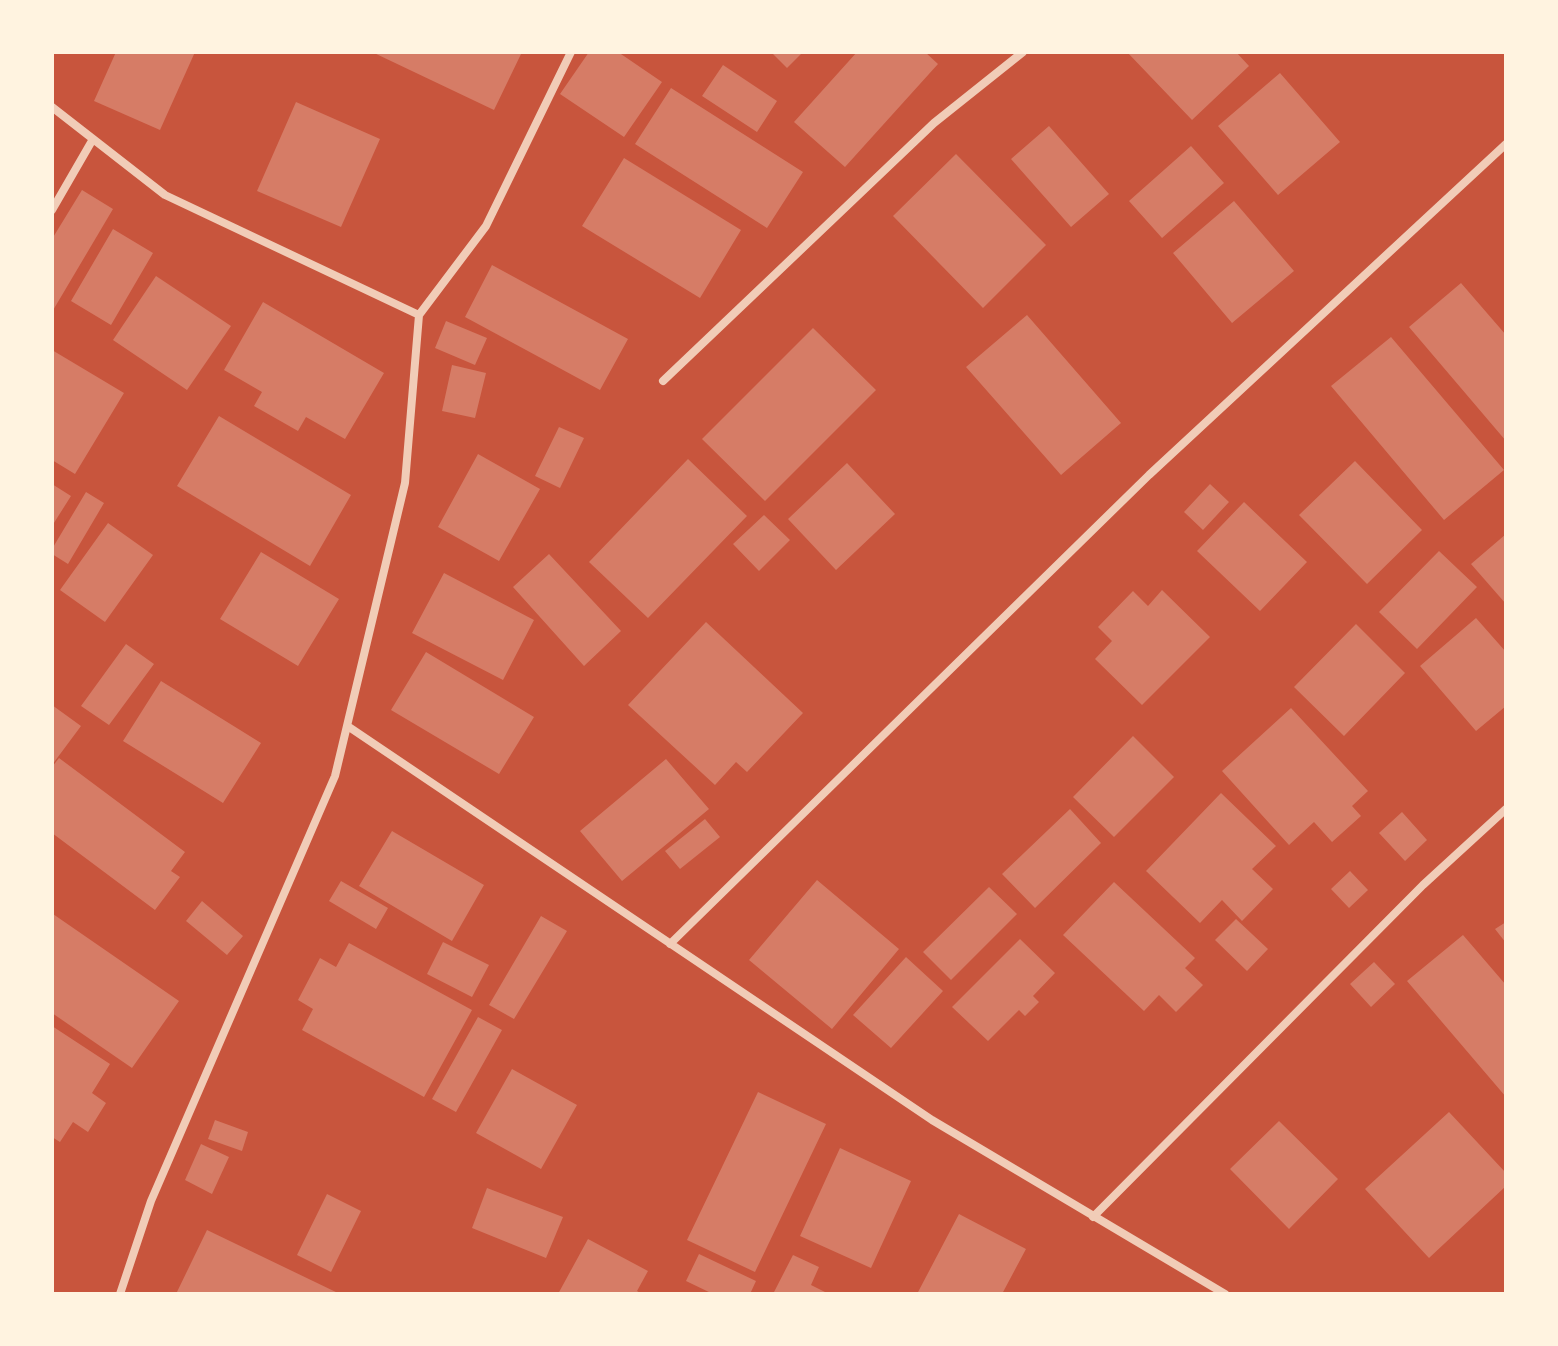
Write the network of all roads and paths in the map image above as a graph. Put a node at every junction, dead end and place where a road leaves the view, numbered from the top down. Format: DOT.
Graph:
graph roads {
  1 [pos="571,52"];
  2 [pos="1023,52"];
  3 [pos="52,107"];
  4 [pos="93,139"];
  5 [pos="1506,144"];
  6 [pos="52,210"];
  7 [pos="419,315"];
  8 [pos="663,381"];
  9 [pos="349,727"];
  10 [pos="1506,809"];
  11 [pos="670,944"];
  12 [pos="1093,1217"];
  13 [pos="120,1294"];
  14 [pos="1225,1294"];
  1 -- 7 [label="street"];
  2 -- 8 [label="street"];
  3 -- 4 [label="street"];
  4 -- 6 [label="street"];
  4 -- 7 [label="street"];
  5 -- 11 [label="street"];
  7 -- 9 [label="street"];
  9 -- 11 [label="street"];
  9 -- 13 [label="street"];
  10 -- 12 [label="street"];
  11 -- 12 [label="street"];
  12 -- 14 [label="street"];
}
